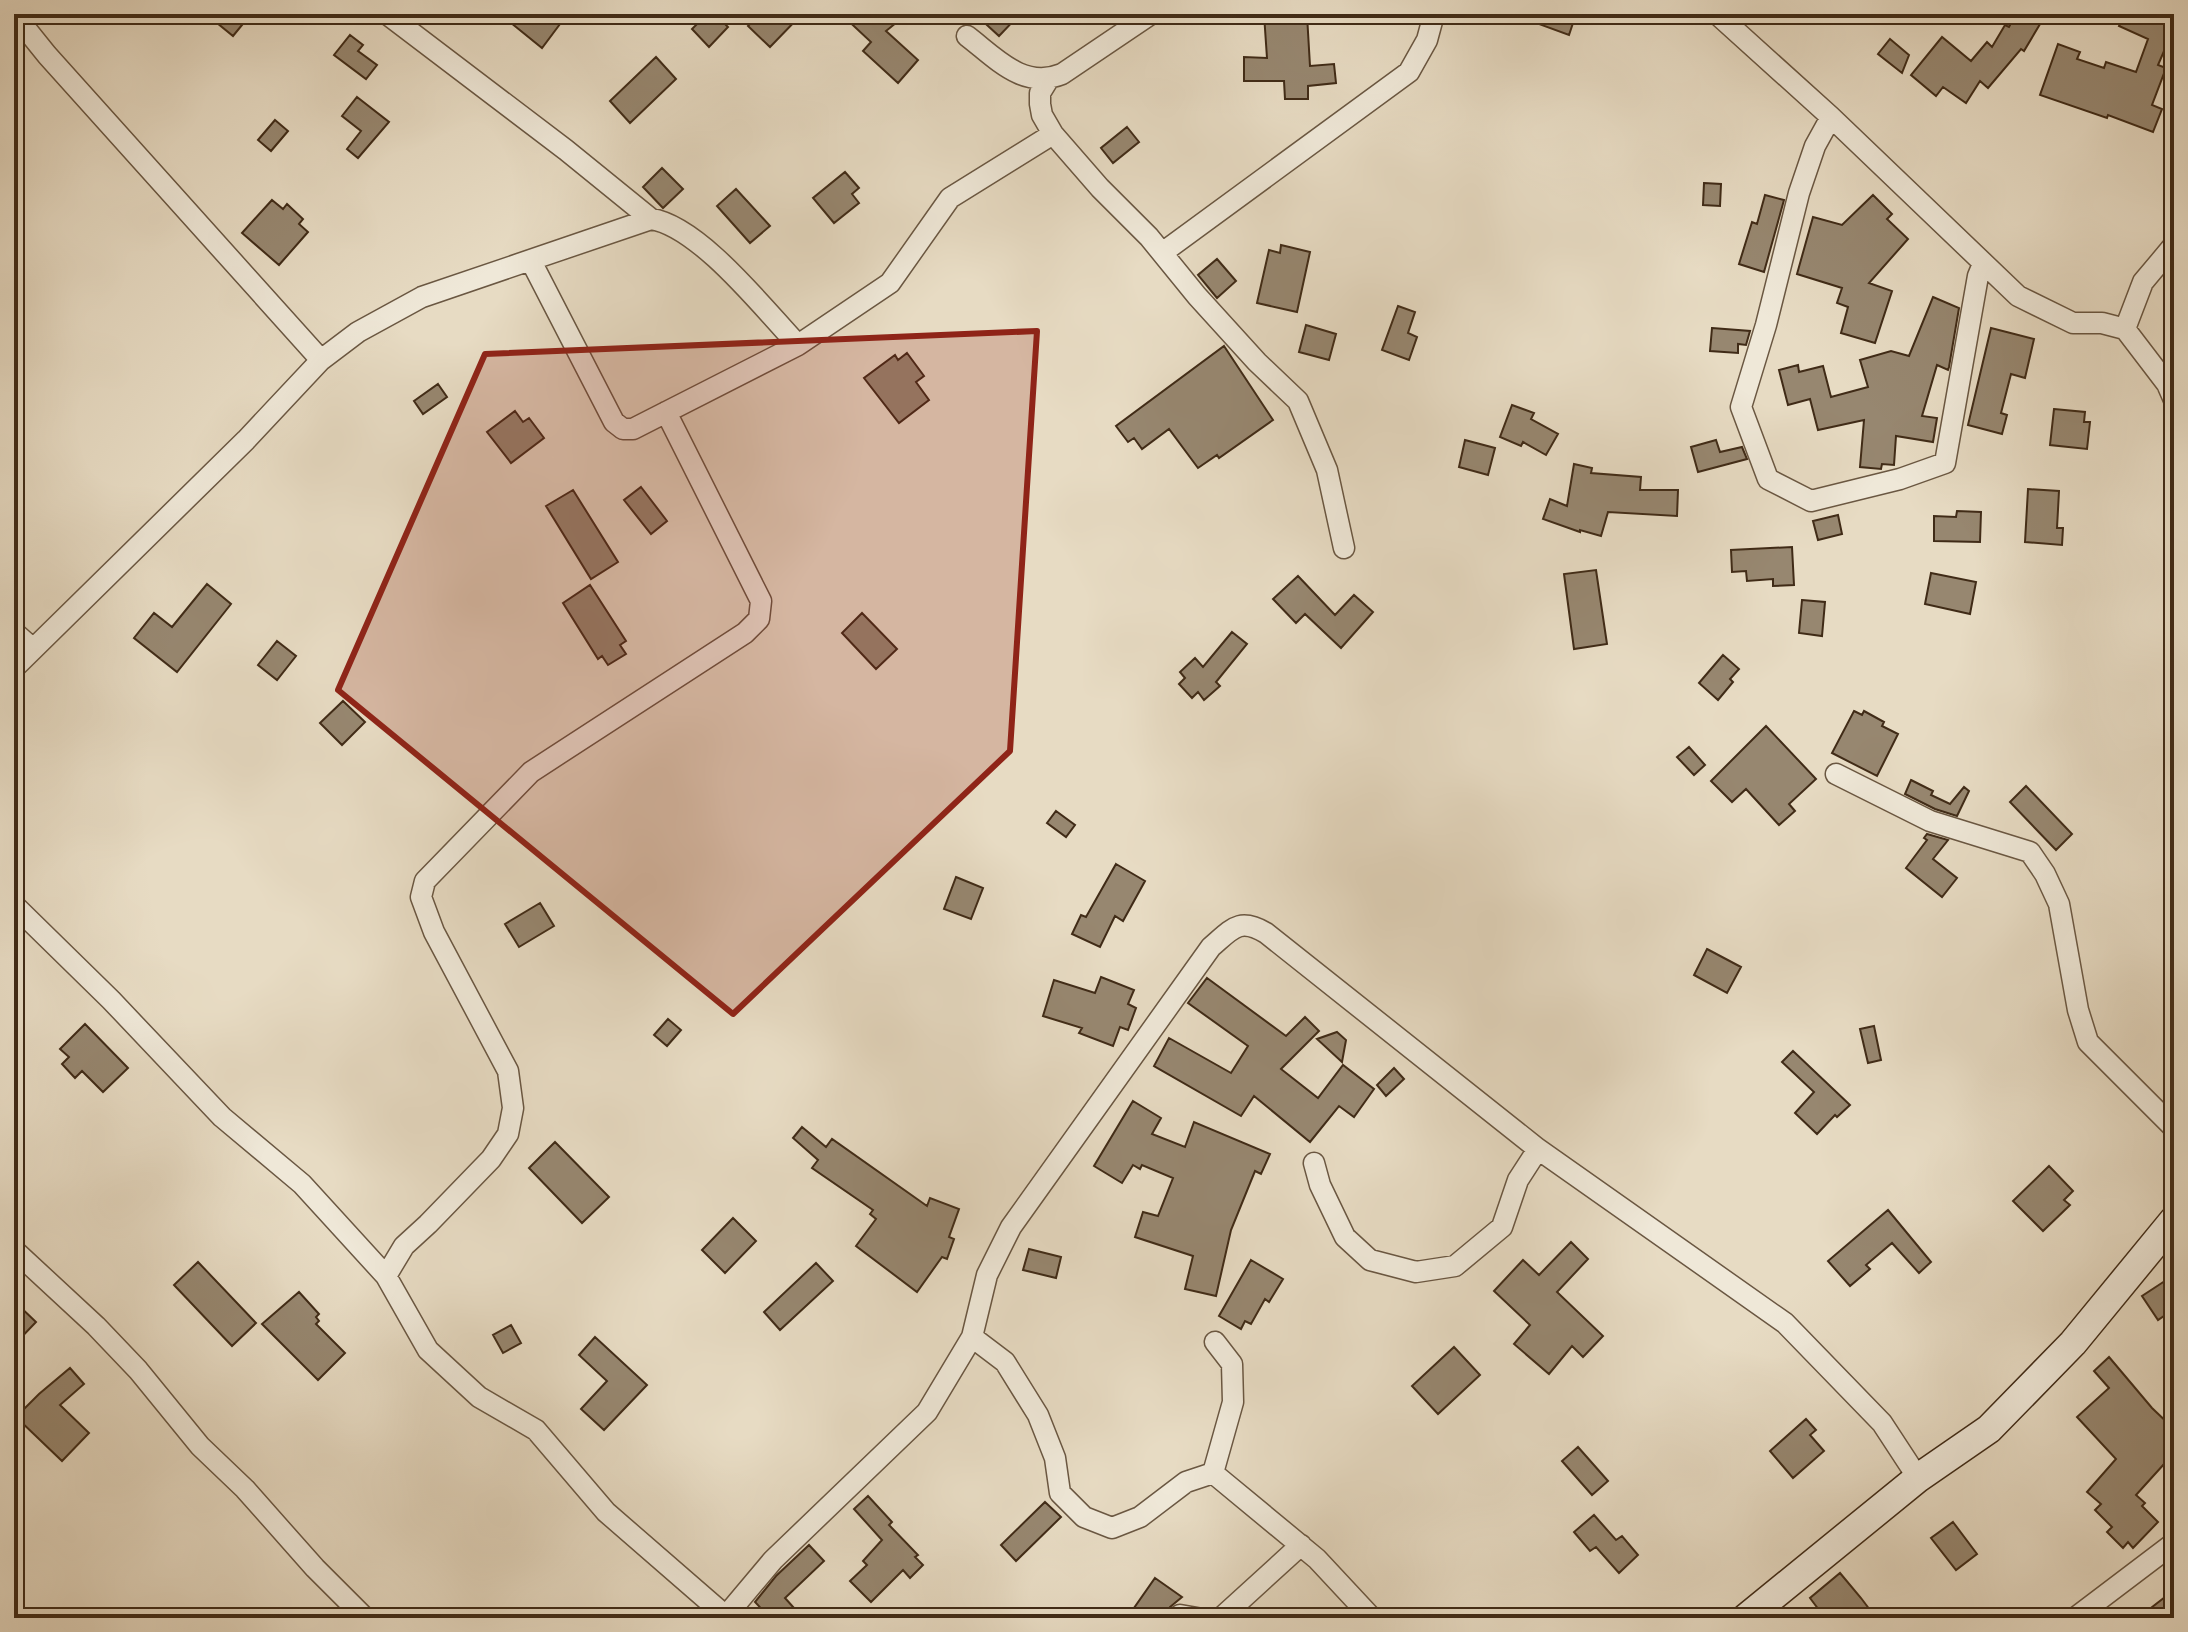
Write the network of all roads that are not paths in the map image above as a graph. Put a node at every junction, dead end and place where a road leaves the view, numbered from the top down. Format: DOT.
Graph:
graph roads {
  1 [pos="14,14"];
  2 [pos="387,14"];
  3 [pos="1148,14"];
  4 [pos="1434,14"];
  5 [pos="1717,14"];
  6 [pos="967,36"];
  7 [pos="1048,80"];
  8 [pos="1831,117"];
  9 [pos="1053,134"];
  10 [pos="651,219"];
  11 [pos="2174,245"];
  12 [pos="1162,253"];
  13 [pos="531,261"];
  14 [pos="1983,264"];
  15 [pos="2125,329"];
  16 [pos="798,345"];
  17 [pos="321,360"];
  18 [pos="2174,400"];
  19 [pos="666,412"];
  20 [pos="1344,548"];
  21 [pos="14,632"];
  22 [pos="32,648"];
  23 [pos="14,668"];
  24 [pos="1836,774"];
  25 [pos="14,905"];
  26 [pos="2174,1128"];
  27 [pos="1538,1149"];
  28 [pos="1314,1163"];
  29 [pos="2174,1220"];
  30 [pos="14,1250"];
  31 [pos="386,1276"];
  32 [pos="972,1337"];
  33 [pos="1215,1342"];
  34 [pos="1213,1473"];
  35 [pos="1918,1478"];
  36 [pos="2174,1543"];
  37 [pos="1301,1545"];
  38 [pos="2085,1615"];
  39 [pos="727,1617"];
  40 [pos="365,1618"];
  41 [pos="1221,1618"];
  42 [pos="1372,1618"];
  43 [pos="1746,1618"];
  1 -- 17 [label="street"];
  2 -- 10 [label="street"];
  3 -- 7 [label="street"];
  4 -- 12 [label="street"];
  5 -- 8 [label="street"];
  6 -- 7 [label="street"];
  7 -- 9 [label="street"];
  8 -- 14 [label="street"];
  8 -- 14 [label="street"];
  9 -- 12 [label="street"];
  9 -- 16 [label="street"];
  10 -- 13 [label="street"];
  10 -- 16 [label="street"];
  11 -- 15 [label="street"];
  12 -- 20 [label="street"];
  13 -- 17 [label="street"];
  13 -- 19 [label="street"];
  14 -- 15 [label="street"];
  15 -- 18 [label="street"];
  16 -- 19 [label="street"];
  17 -- 22 [label="street"];
  19 -- 31 [label="street"];
  21 -- 22 [label="street"];
  22 -- 23 [label="street"];
  24 -- 26 [label="street"];
  25 -- 31 [label="street"];
  27 -- 28 [label="street"];
  27 -- 32 [label="street"];
  27 -- 35 [label="street"];
  29 -- 35 [label="street"];
  30 -- 40 [label="street"];
  31 -- 39 [label="street"];
  32 -- 34 [label="street"];
  32 -- 39 [label="street"];
  33 -- 34 [label="street"];
  34 -- 37 [label="street"];
  35 -- 43 [label="street"];
  36 -- 38 [label="street"];
  37 -- 41 [label="street"];
  37 -- 42 [label="street"];
}
